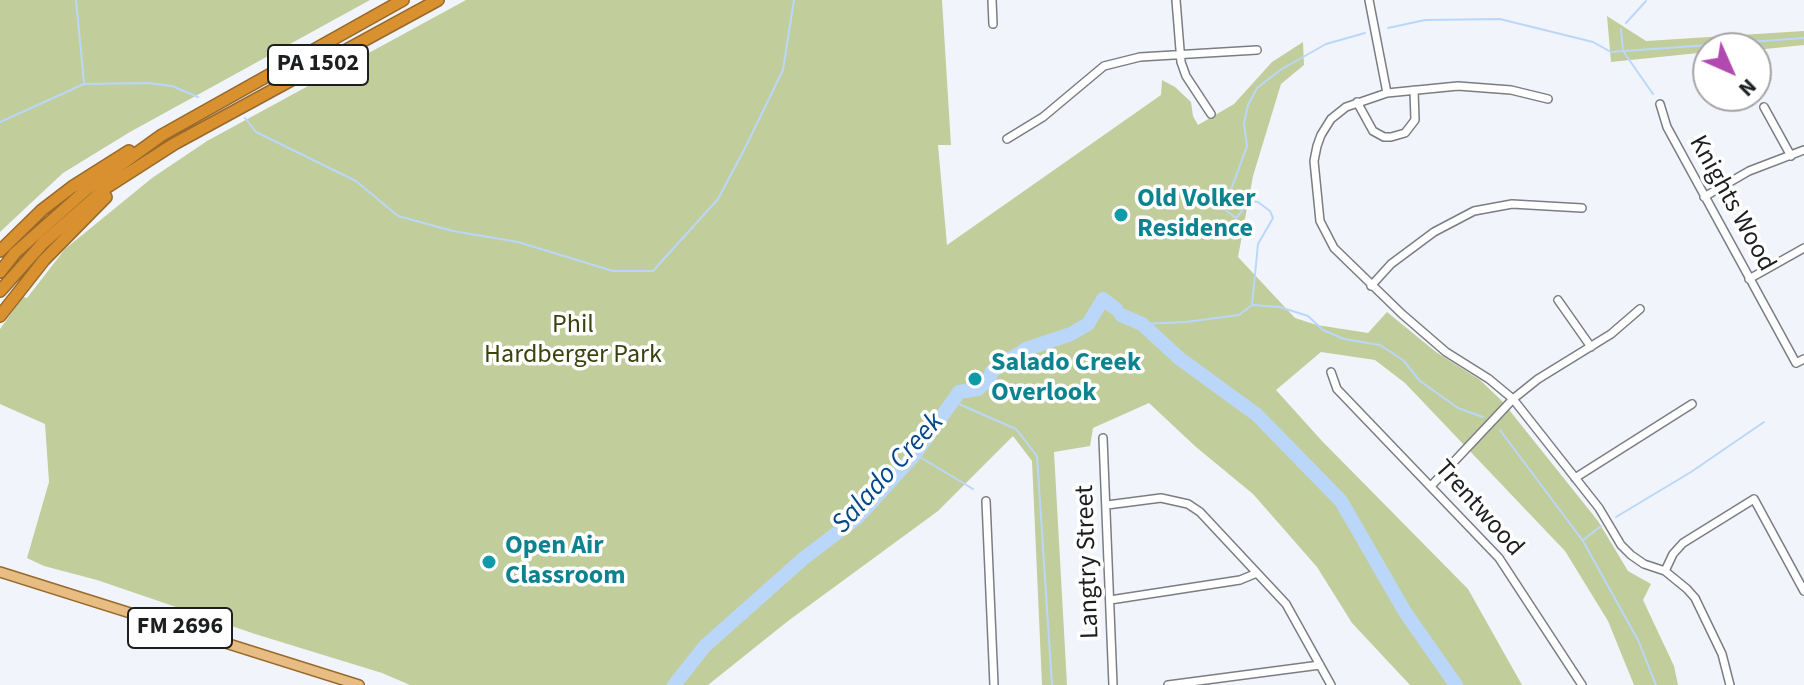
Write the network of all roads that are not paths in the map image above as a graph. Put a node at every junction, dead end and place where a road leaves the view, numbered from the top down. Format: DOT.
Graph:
graph roads {
  1 [pos="403,0"];
  2 [pos="438,0"];
  3 [pos="992,0"];
  4 [pos="1176,0"];
  5 [pos="1369,0"];
  6 [pos="993,24"];
  7 [pos="1257,50"];
  8 [pos="1180,54"];
  9 [pos="1414,90"];
  10 [pos="1387,93"];
  11 [pos="1548,99"];
  12 [pos="1357,102"];
  13 [pos="1660,104"];
  14 [pos="1767,112"];
  15 [pos="1211,114"];
  16 [pos="162,135"];
  17 [pos="1007,139"];
  18 [pos="1804,150"];
  19 [pos="1791,156"];
  20 [pos="150,159"];
  21 [pos="1704,197"];
  22 [pos="1582,208"];
  23 [pos="1804,248"];
  24 [pos="0,251"];
  25 [pos="0,272"];
  26 [pos="1749,279"];
  27 [pos="1371,286"];
  28 [pos="0,291"];
  29 [pos="1558,300"];
  30 [pos="1640,309"];
  31 [pos="0,316"];
  32 [pos="1591,347"];
  33 [pos="1804,359"];
  34 [pos="1331,372"];
  35 [pos="1513,399"];
  36 [pos="1692,404"];
  37 [pos="1103,438"];
  38 [pos="1575,478"];
  39 [pos="1431,486"];
  40 [pos="986,501"];
  41 [pos="1107,505"];
  42 [pos="1665,571"];
  43 [pos="0,572"];
  44 [pos="1257,573"];
  45 [pos="1804,591"];
  46 [pos="1110,600"];
  47 [pos="1320,665"];
  48 [pos="1213,682"];
  49 [pos="359,685"];
  50 [pos="994,685"];
  51 [pos="1113,685"];
  52 [pos="1168,685"];
  53 [pos="1331,685"];
  54 [pos="1582,685"];
  55 [pos="1730,685"];
  1 -- 16 [label="highway, PA 1502"];
  2 -- 20 [label="highway, PA 1502"];
  3 -- 6 [label="street"];
  4 -- 8 [label="street"];
  5 -- 10 [label="street"];
  7 -- 8 [label="street"];
  8 -- 15 [label="street"];
  8 -- 17 [label="street"];
  9 -- 10 [label="street"];
  9 -- 11 [label="street"];
  9 -- 12 [label="street"];
  10 -- 12 [label="street"];
  12 -- 27 [label="street"];
  13 -- 21 [label="street, Knights Wood"];
  14 -- 19 [label="street"];
  16 -- 24 [label="highway"];
  16 -- 25 [label="highway, PA 1502"];
  18 -- 19 [label="street"];
  19 -- 21 [label="street"];
  20 -- 28 [label="highway, PA 1502"];
  20 -- 31 [label="highway"];
  21 -- 26 [label="street, Knights Wood"];
  22 -- 27 [label="street"];
  23 -- 26 [label="street"];
  26 -- 33 [label="street, Knights Wood"];
  27 -- 35 [label="street"];
  29 -- 32 [label="street"];
  30 -- 32 [label="street"];
  32 -- 35 [label="street"];
  34 -- 39 [label="street, Trentwood"];
  35 -- 38 [label="street"];
  35 -- 39 [label="street"];
  36 -- 38 [label="street"];
  37 -- 41 [label="street, Langtry Street"];
  38 -- 42 [label="street"];
  39 -- 54 [label="street, Trentwood"];
  40 -- 50 [label="street"];
  41 -- 44 [label="street"];
  41 -- 46 [label="street, Langtry Street"];
  42 -- 45 [label="street"];
  42 -- 55 [label="street"];
  43 -- 49 [label="main road, FM 2696"];
  44 -- 46 [label="street"];
  44 -- 47 [label="street"];
  46 -- 51 [label="street, Langtry Street"];
  47 -- 48 [label="street"];
  47 -- 53 [label="street"];
  48 -- 52 [label="street"];
}
